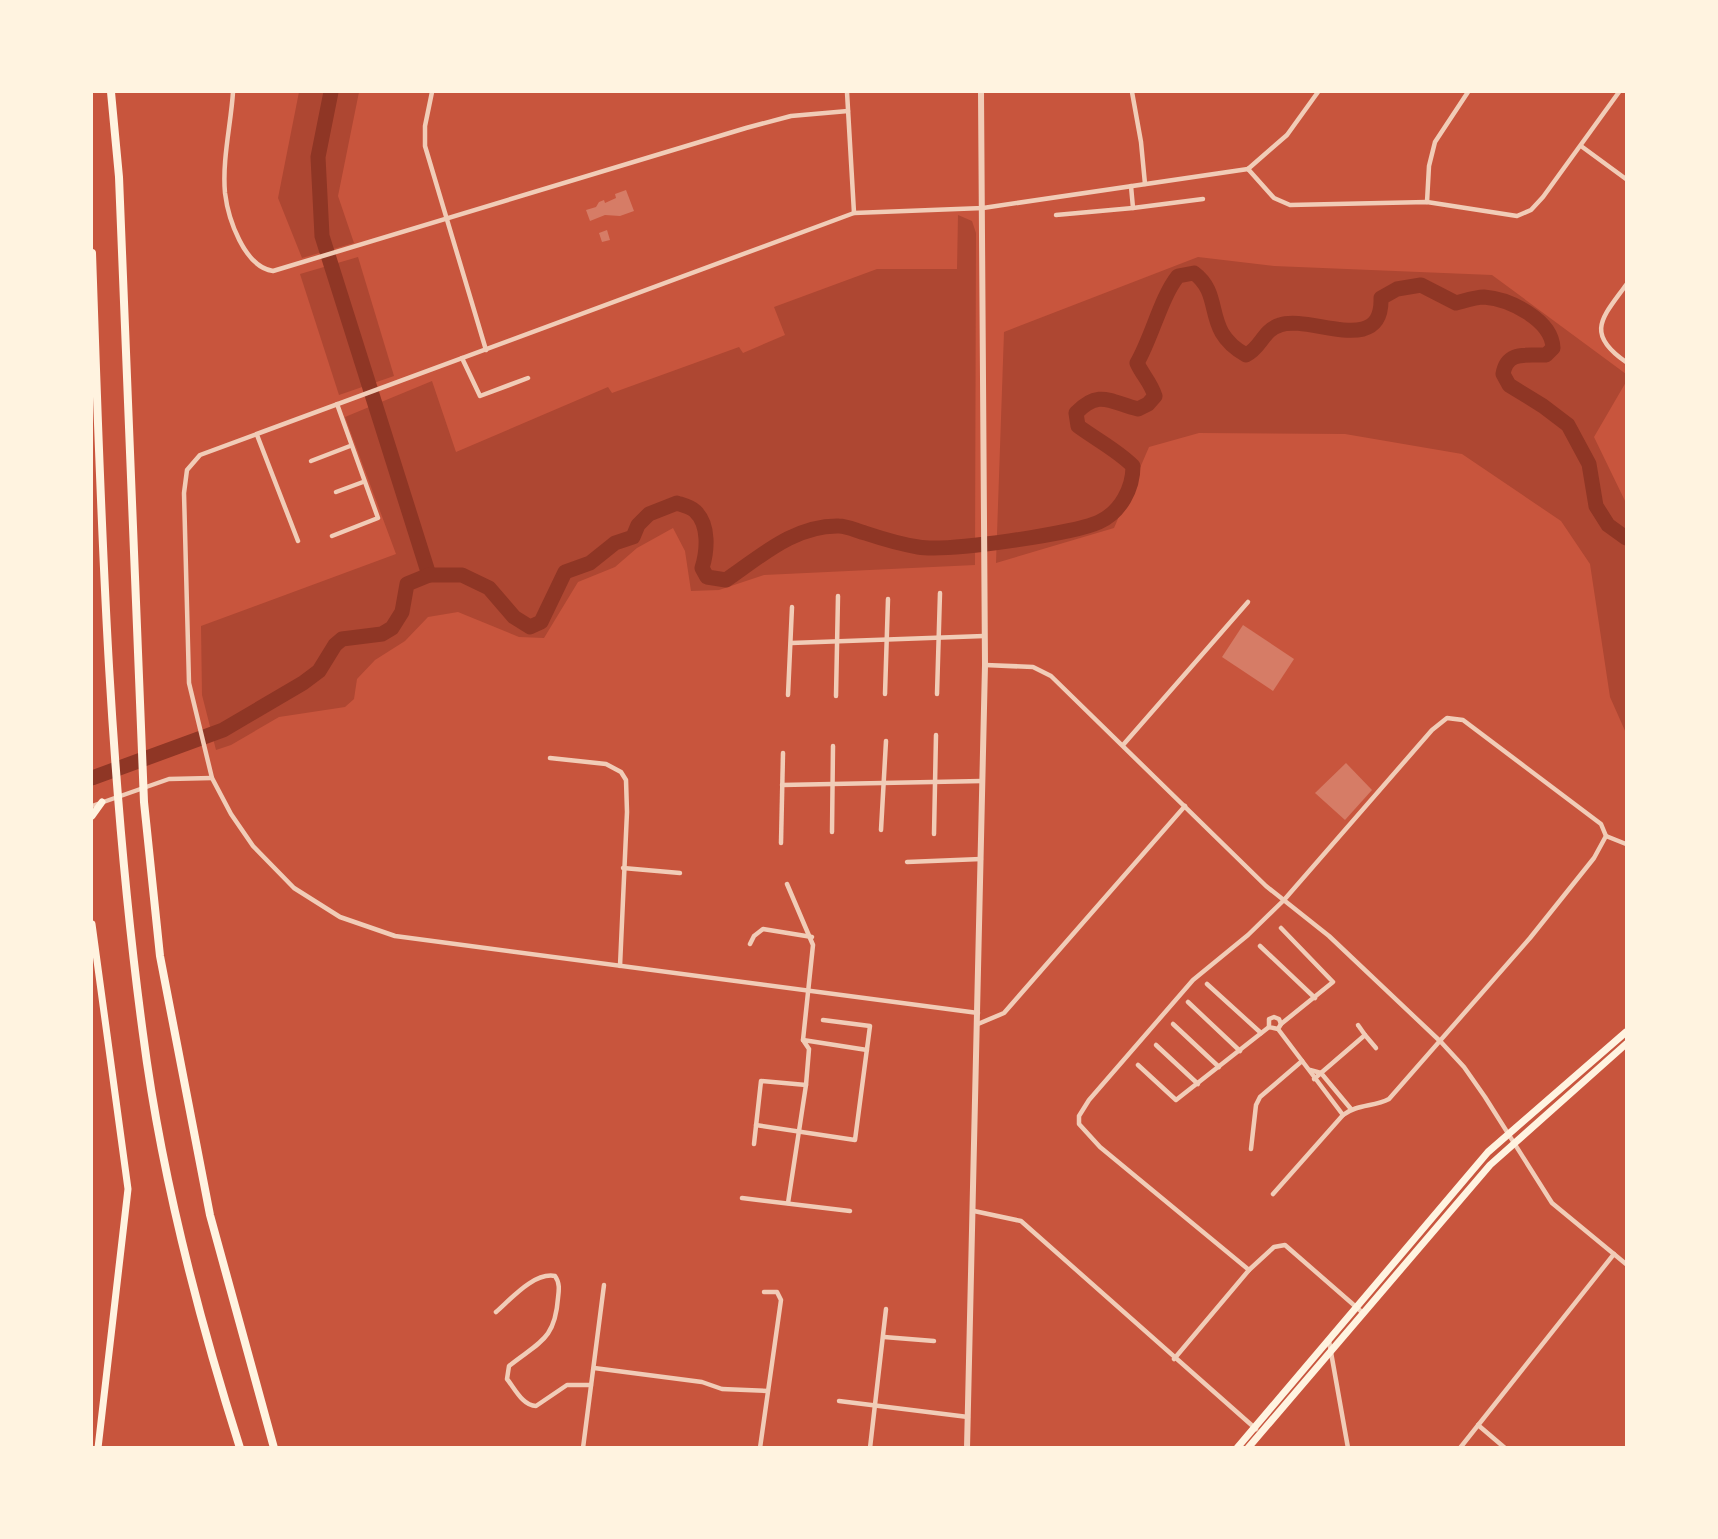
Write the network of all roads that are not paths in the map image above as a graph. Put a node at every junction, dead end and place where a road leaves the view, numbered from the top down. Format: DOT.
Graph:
graph roads {
  1 [pos="111,92"];
  2 [pos="233,92"];
  3 [pos="432,92"];
  4 [pos="847,92"];
  5 [pos="981,92"];
  6 [pos="1132,92"];
  7 [pos="1318,92"];
  8 [pos="1468,92"];
  9 [pos="1619,92"];
  10 [pos="848,111"];
  11 [pos="1581,146"];
  12 [pos="1248,169"];
  13 [pos="1626,179"];
  14 [pos="1145,184"];
  15 [pos="1131,186"];
  16 [pos="1203,199"];
  17 [pos="1427,202"];
  18 [pos="983,208"];
  19 [pos="1133,208"];
  20 [pos="854,213"];
  21 [pos="1056,215"];
  22 [pos="446,220"];
  23 [pos="92,253"];
  24 [pos="1626,285"];
  25 [pos="486,350"];
  26 [pos="462,358"];
  27 [pos="1626,362"];
  28 [pos="528,378"];
  29 [pos="339,404"];
  30 [pos="257,435"];
  31 [pos="350,446"];
  32 [pos="311,461"];
  33 [pos="363,482"];
  34 [pos="336,492"];
  35 [pos="332,536"];
  36 [pos="297,541"];
  37 [pos="940,593"];
  38 [pos="838,596"];
  39 [pos="888,599"];
  40 [pos="1248,602"];
  41 [pos="792,607"];
  42 [pos="984,636"];
  43 [pos="887,638"];
  44 [pos="938,638"];
  45 [pos="838,640"];
  46 [pos="791,643"];
  47 [pos="985,665"];
  48 [pos="885,694"];
  49 [pos="937,694"];
  50 [pos="788,695"];
  51 [pos="836,696"];
  52 [pos="936,735"];
  53 [pos="886,741"];
  54 [pos="1123,745"];
  55 [pos="833,746"];
  56 [pos="783,753"];
  57 [pos="550,758"];
  58 [pos="212,778"];
  59 [pos="982,781"];
  60 [pos="884,782"];
  61 [pos="935,782"];
  62 [pos="833,784"];
  63 [pos="782,785"];
  64 [pos="102,802"];
  65 [pos="92,806"];
  66 [pos="1185,806"];
  67 [pos="92,816"];
  68 [pos="881,830"];
  69 [pos="832,832"];
  70 [pos="934,834"];
  71 [pos="1606,836"];
  72 [pos="781,843"];
  73 [pos="1626,844"];
  74 [pos="981,858"];
  75 [pos="907,862"];
  76 [pos="623,868"];
  77 [pos="680,873"];
  78 [pos="787,884"];
  79 [pos="1284,900"];
  80 [pos="92,924"];
  81 [pos="1281,928"];
  82 [pos="812,937"];
  83 [pos="750,944"];
  84 [pos="1260,946"];
  85 [pos="92,952"];
  86 [pos="96,963"];
  87 [pos="620,966"];
  88 [pos="1207,984"];
  89 [pos="809,990"];
  90 [pos="1315,998"];
  91 [pos="1188,1002"];
  92 [pos="978,1013"];
  93 [pos="823,1020"];
  94 [pos="978,1024"];
  95 [pos="1173,1024"];
  96 [pos="1358,1025"];
  97 [pos="1269,1027"];
  98 [pos="1279,1027"];
  99 [pos="1626,1032"];
  100 [pos="1262,1033"];
  101 [pos="1365,1035"];
  102 [pos="803,1040"];
  103 [pos="1442,1042"];
  104 [pos="1626,1044"];
  105 [pos="1156,1045"];
  106 [pos="1376,1048"];
  107 [pos="867,1050"];
  108 [pos="1240,1051"];
  109 [pos="1302,1061"];
  110 [pos="1138,1065"];
  111 [pos="1219,1067"];
  112 [pos="1310,1070"];
  113 [pos="1321,1073"];
  114 [pos="1314,1079"];
  115 [pos="1198,1084"];
  116 [pos="806,1085"];
  117 [pos="1351,1109"];
  118 [pos="1343,1115"];
  119 [pos="756,1125"];
  120 [pos="799,1131"];
  121 [pos="1508,1133"];
  122 [pos="1513,1142"];
  123 [pos="754,1144"];
  124 [pos="1251,1149"];
  125 [pos="1274,1194"];
  126 [pos="742,1198"];
  127 [pos="788,1203"];
  128 [pos="850,1211"];
  129 [pos="974,1211"];
  130 [pos="1614,1254"];
  131 [pos="1626,1264"];
  132 [pos="1249,1270"];
  133 [pos="604,1285"];
  134 [pos="764,1292"];
  135 [pos="1356,1306"];
  136 [pos="886,1310"];
  137 [pos="496,1312"];
  138 [pos="1363,1313"];
  139 [pos="884,1337"];
  140 [pos="1328,1339"];
  141 [pos="934,1341"];
  142 [pos="1330,1351"];
  143 [pos="1174,1359"];
  144 [pos="594,1368"];
  145 [pos="591,1384"];
  146 [pos="768,1391"];
  147 [pos="839,1401"];
  148 [pos="876,1406"];
  149 [pos="968,1417"];
  150 [pos="1478,1425"];
  151 [pos="1254,1427"];
  152 [pos="1261,1433"];
  153 [pos="98,1448"];
  154 [pos="240,1448"];
  155 [pos="274,1448"];
  156 [pos="583,1448"];
  157 [pos="760,1448"];
  158 [pos="870,1448"];
  159 [pos="967,1448"];
  160 [pos="1237,1448"];
  161 [pos="1248,1448"];
  162 [pos="1348,1448"];
  163 [pos="1460,1448"];
  164 [pos="1505,1448"];
  1 -- 155 [label="highway"];
  2 -- 22 [label="street"];
  3 -- 22 [label="street"];
  4 -- 10 [label="street"];
  5 -- 18 [label="street"];
  6 -- 14 [label="street"];
  7 -- 12 [label="street"];
  8 -- 17 [label="street"];
  9 -- 11 [label="street"];
  10 -- 20 [label="street"];
  10 -- 22 [label="street"];
  11 -- 13 [label="street"];
  11 -- 17 [label="street"];
  12 -- 14 [label="street"];
  12 -- 17 [label="street"];
  14 -- 15 [label="street"];
  15 -- 18 [label="street"];
  15 -- 19 [label="street"];
  16 -- 19 [label="street"];
  18 -- 20 [label="street"];
  18 -- 42 [label="street"];
  19 -- 21 [label="street"];
  20 -- 25 [label="street"];
  22 -- 25 [label="street"];
  23 -- 154 [label="highway"];
  24 -- 27 [label="street"];
  25 -- 26 [label="street"];
  26 -- 28 [label="street"];
  26 -- 29 [label="street"];
  29 -- 30 [label="street"];
  29 -- 31 [label="street"];
  30 -- 36 [label="street"];
  30 -- 58 [label="street"];
  31 -- 32 [label="street"];
  31 -- 33 [label="street"];
  33 -- 34 [label="street"];
  33 -- 35 [label="street"];
  37 -- 44 [label="street"];
  38 -- 45 [label="street"];
  39 -- 43 [label="street"];
  40 -- 54 [label="street"];
  41 -- 46 [label="street"];
  42 -- 44 [label="street"];
  42 -- 47 [label="street"];
  43 -- 44 [label="street"];
  43 -- 45 [label="street"];
  43 -- 48 [label="street"];
  44 -- 49 [label="street"];
  45 -- 46 [label="street"];
  45 -- 51 [label="street"];
  46 -- 50 [label="street"];
  47 -- 54 [label="street"];
  47 -- 59 [label="street"];
  52 -- 61 [label="street"];
  53 -- 60 [label="street"];
  54 -- 66 [label="street"];
  55 -- 62 [label="street"];
  56 -- 63 [label="street"];
  57 -- 76 [label="street"];
  58 -- 64 [label="street"];
  58 -- 87 [label="street"];
  59 -- 61 [label="street"];
  59 -- 74 [label="street"];
  60 -- 61 [label="street"];
  60 -- 62 [label="street"];
  60 -- 68 [label="street"];
  61 -- 70 [label="street"];
  62 -- 63 [label="street"];
  62 -- 69 [label="street"];
  63 -- 72 [label="street"];
  64 -- 65 [label="street"];
  64 -- 67 [label="main road"];
  66 -- 79 [label="street"];
  66 -- 94 [label="street"];
  71 -- 73 [label="street"];
  71 -- 79 [label="street"];
  71 -- 103 [label="street"];
  74 -- 75 [label="street"];
  74 -- 92 [label="street"];
  76 -- 77 [label="street"];
  76 -- 87 [label="street"];
  78 -- 82 [label="street"];
  79 -- 103 [label="street"];
  79 -- 132 [label="street"];
  80 -- 86 [label="main road"];
  81 -- 90 [label="street"];
  82 -- 83 [label="street"];
  82 -- 89 [label="street"];
  84 -- 90 [label="street"];
  85 -- 86 [label="main road"];
  86 -- 153 [label="main road"];
  87 -- 89 [label="street"];
  88 -- 100 [label="street"];
  89 -- 92 [label="street"];
  89 -- 102 [label="street"];
  90 -- 98 [label="street"];
  91 -- 108 [label="street"];
  92 -- 94 [label="street"];
  93 -- 107 [label="street"];
  94 -- 129 [label="street"];
  95 -- 111 [label="street"];
  96 -- 101 [label="street"];
  97 -- 98 [label="street"];
  97 -- 98 [label="street"];
  97 -- 100 [label="street"];
  98 -- 109 [label="street"];
  99 -- 121 [label="main road"];
  100 -- 108 [label="street"];
  101 -- 106 [label="street"];
  101 -- 113 [label="street"];
  102 -- 107 [label="street"];
  102 -- 116 [label="street"];
  103 -- 117 [label="street"];
  103 -- 121 [label="street"];
  104 -- 122 [label="main road"];
  105 -- 115 [label="street"];
  107 -- 120 [label="street"];
  108 -- 111 [label="street"];
  109 -- 112 [label="street"];
  109 -- 124 [label="street"];
  110 -- 115 [label="street"];
  111 -- 115 [label="street"];
  112 -- 113 [label="street"];
  112 -- 114 [label="street"];
  113 -- 114 [label="street"];
  113 -- 117 [label="street"];
  114 -- 118 [label="street"];
  116 -- 119 [label="street"];
  116 -- 120 [label="street"];
  117 -- 118 [label="street"];
  118 -- 125 [label="street"];
  119 -- 120 [label="street"];
  119 -- 123 [label="street"];
  120 -- 127 [label="street"];
  121 -- 122 [label="street"];
  121 -- 135 [label="main road"];
  122 -- 130 [label="street"];
  122 -- 138 [label="main road"];
  126 -- 127 [label="street"];
  127 -- 128 [label="street"];
  129 -- 143 [label="street"];
  129 -- 149 [label="street"];
  130 -- 131 [label="street"];
  130 -- 150 [label="street"];
  132 -- 135 [label="street"];
  132 -- 143 [label="street"];
  133 -- 144 [label="street"];
  134 -- 146 [label="street"];
  135 -- 138 [label="street"];
  135 -- 140 [label="main road"];
  136 -- 139 [label="street"];
  137 -- 145 [label="street"];
  138 -- 142 [label="main road"];
  139 -- 141 [label="street"];
  139 -- 148 [label="street"];
  140 -- 142 [label="street"];
  140 -- 151 [label="main road"];
  142 -- 152 [label="main road"];
  142 -- 162 [label="street"];
  143 -- 151 [label="street"];
  144 -- 145 [label="street"];
  144 -- 146 [label="street"];
  145 -- 156 [label="street"];
  146 -- 157 [label="street"];
  147 -- 148 [label="street"];
  148 -- 149 [label="street"];
  148 -- 158 [label="street"];
  149 -- 159 [label="street"];
  150 -- 163 [label="street"];
  150 -- 164 [label="street"];
  151 -- 152 [label="street"];
  151 -- 160 [label="main road"];
  152 -- 161 [label="main road"];
}
